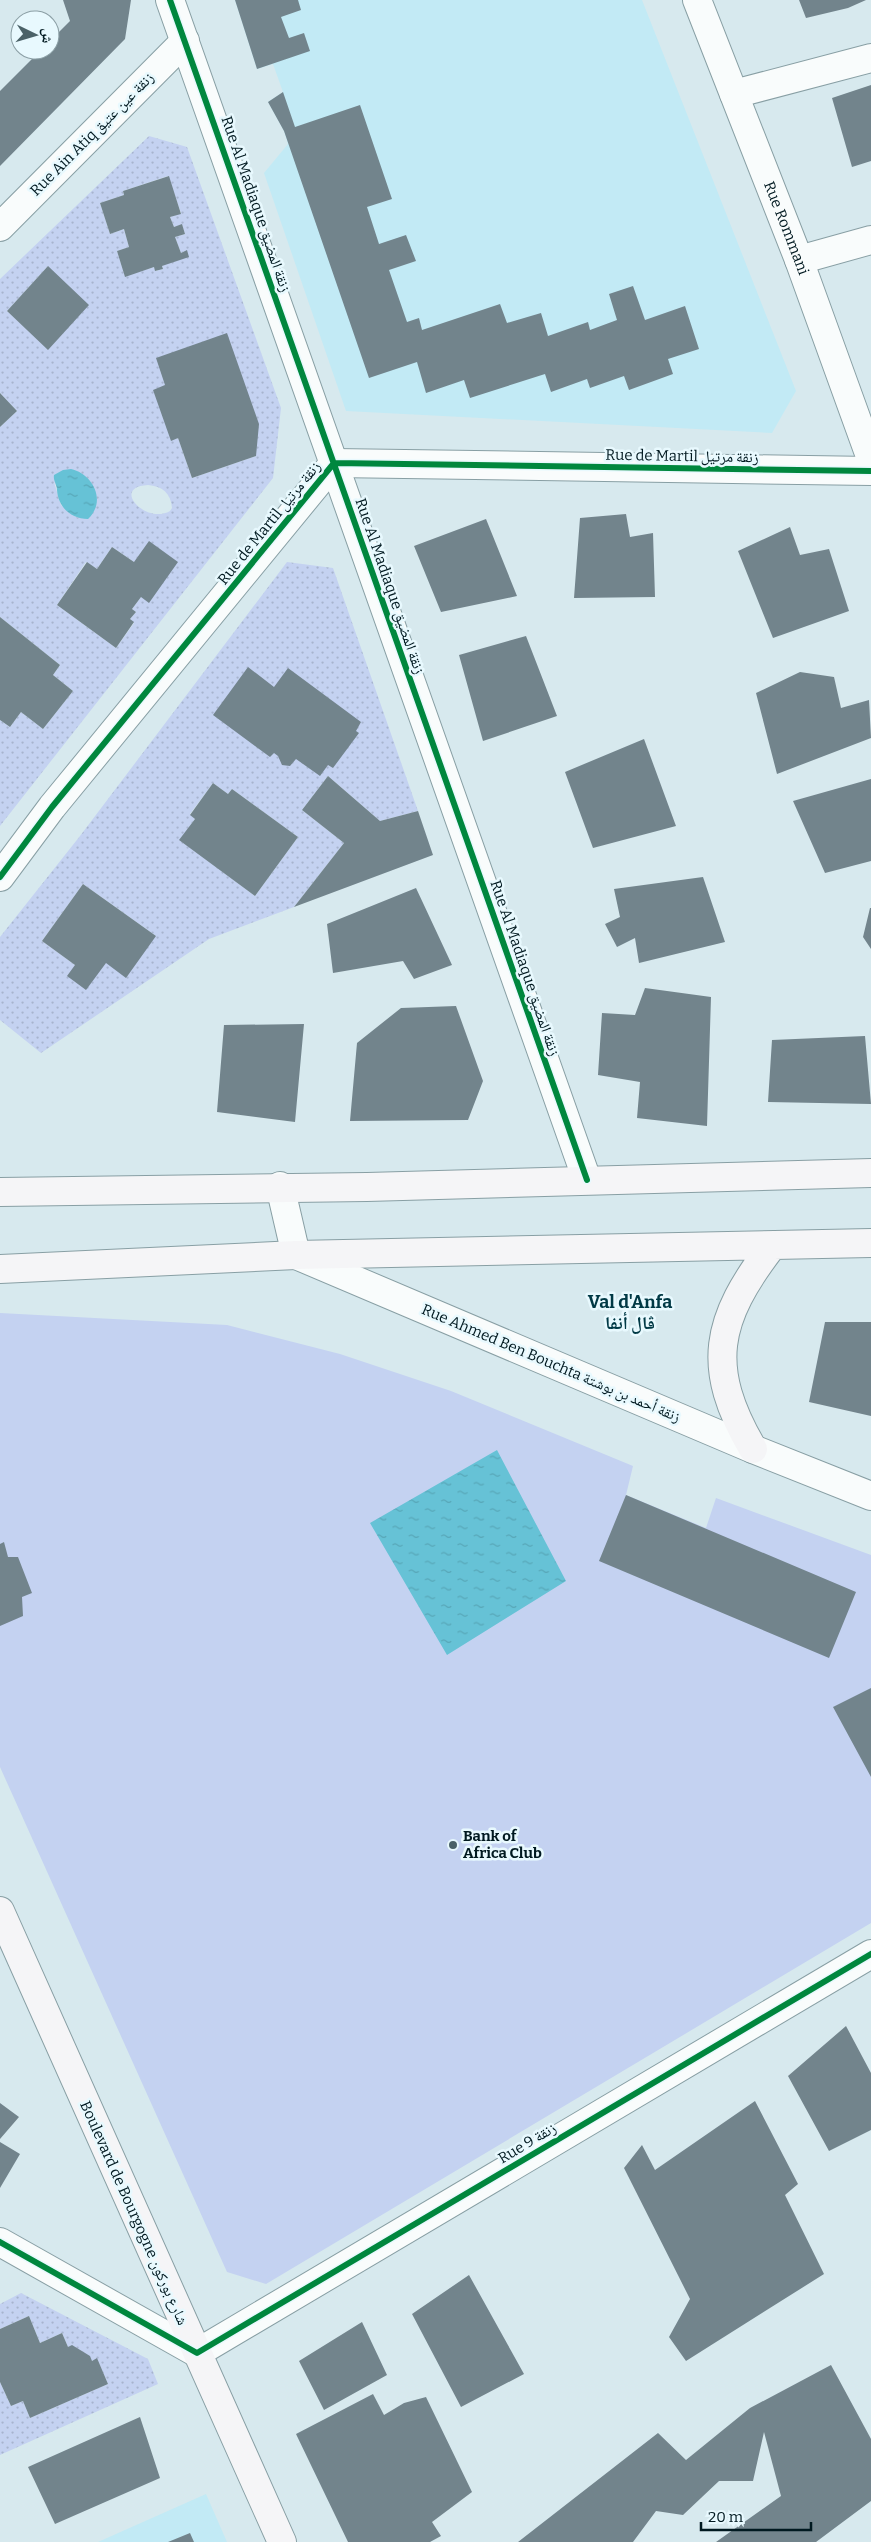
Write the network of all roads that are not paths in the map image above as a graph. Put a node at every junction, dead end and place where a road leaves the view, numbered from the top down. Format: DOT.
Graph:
graph roads {
  1 [pos="170,0"];
  2 [pos="697,0"];
  3 [pos="185,41"];
  4 [pos="871,58"];
  5 [pos="734,94"];
  6 [pos="0,227"];
  7 [pos="871,240"];
  8 [pos="799,260"];
  9 [pos="871,459"];
  10 [pos="334,464"];
  11 [pos="871,471"];
  12 [pos="0,876"];
  13 [pos="871,1172"];
  14 [pos="587,1180"];
  15 [pos="280,1186"];
  16 [pos="0,1192"];
  17 [pos="871,1243"];
  18 [pos="772,1246"];
  19 [pos="296,1255"];
  20 [pos="0,1269"];
  21 [pos="753,1449"];
  22 [pos="871,1496"];
  23 [pos="0,1912"];
  24 [pos="871,1954"];
  25 [pos="0,2242"];
  26 [pos="197,2353"];
  27 [pos="282,2542"];
  1 -- 3 [label="street, Rue Al Madiaque زنقة المضيق"];
  2 -- 5 [label="street, Rue Rommani"];
  3 -- 6 [label="street, Rue Ain Atiq زنقة عين عتيق"];
  3 -- 10 [label="street, Rue Al Madiaque زنقة المضيق"];
  4 -- 5 [label="street"];
  5 -- 8 [label="street, Rue Rommani"];
  7 -- 8 [label="street"];
  8 -- 9 [label="street, Rue Rommani"];
  10 -- 11 [label="street, Rue de Martil زنقة مرتيل"];
  10 -- 12 [label="street, Rue de Martil زنقة مرتيل"];
  10 -- 14 [label="street, Rue Al Madiaque زنقة المضيق"];
  13 -- 14 [label="main road"];
  14 -- 15 [label="main road"];
  15 -- 16 [label="main road"];
  15 -- 19 [label="street"];
  17 -- 18 [label="main road"];
  18 -- 19 [label="main road"];
  18 -- 21 [label="main road"];
  19 -- 20 [label="main road"];
  19 -- 21 [label="street, Rue Ahmed Ben Bouchta زنقة أحمد بن بوشتة"];
  21 -- 22 [label="street, Rue Ahmed Ben Bouchta زنقة أحمد بن بوشتة"];
  23 -- 26 [label="main road, Boulevard de Bourgogne شارع بوركون"];
  24 -- 26 [label="street, Rue 9 زنقة"];
  25 -- 26 [label="street"];
  26 -- 27 [label="main road, Boulevard de Bourgogne شارع بوركون"];
}
